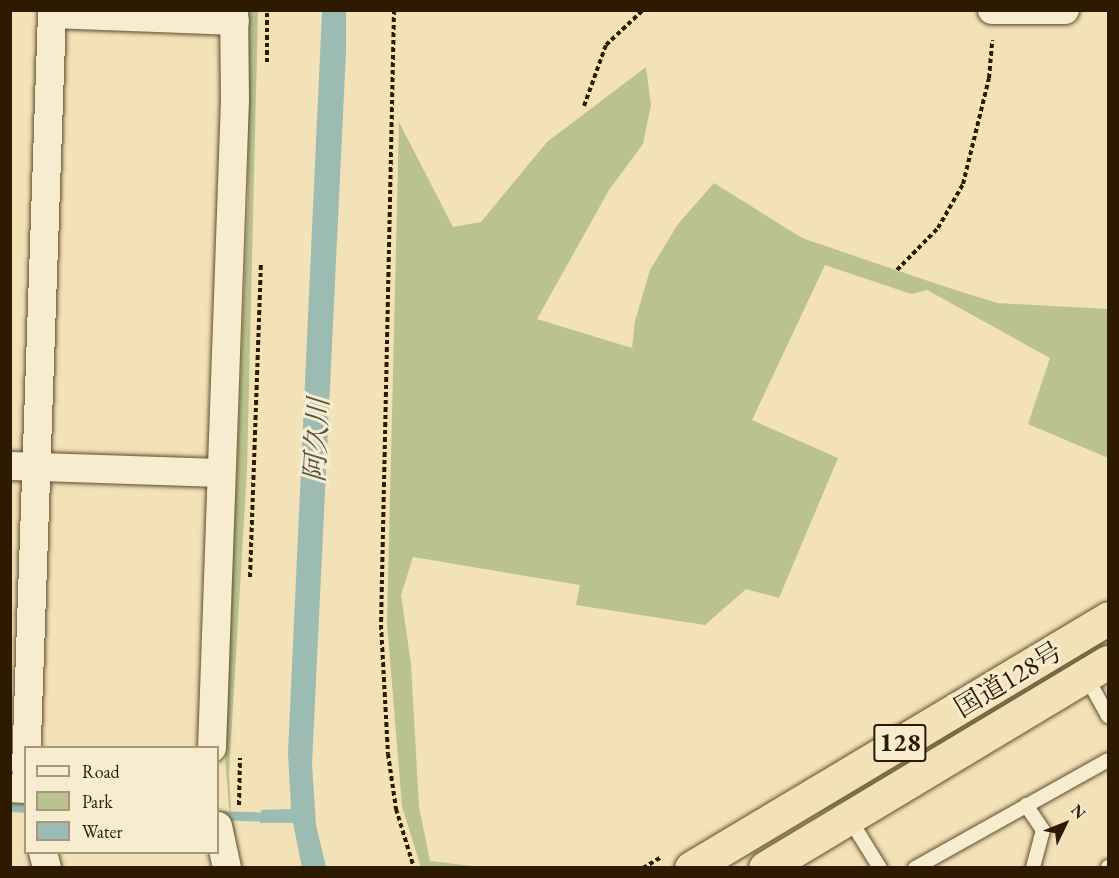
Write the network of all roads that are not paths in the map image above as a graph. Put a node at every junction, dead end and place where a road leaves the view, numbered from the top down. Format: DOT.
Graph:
graph roads {
  1 [pos="1065,10"];
  2 [pos="994,11"];
  3 [pos="235,16"];
  4 [pos="22,467"];
  5 [pos="221,473"];
  6 [pos="1108,618"];
  7 [pos="1097,669"];
  8 [pos="1108,716"];
  9 [pos="26,746"];
  10 [pos="212,746"];
  11 [pos="1108,760"];
  12 [pos="1026,805"];
  13 [pos="849,818"];
  14 [pos="219,831"];
  15 [pos="227,867"];
  16 [pos="690,867"];
  17 [pos="765,867"];
  18 [pos="880,867"];
  19 [pos="915,867"];
  20 [pos="1033,867"];
  1 -- 2 [label="street"];
  3 -- 4 [label="street"];
  3 -- 5 [label="street"];
  4 -- 5 [label="street"];
  4 -- 9 [label="street"];
  5 -- 10 [label="street"];
  6 -- 16 [label="highway, 国道128号 / 128"];
  7 -- 8 [label="lane"];
  7 -- 13 [label="highway, 国道128号 / 128"];
  11 -- 12 [label="lane"];
  12 -- 19 [label="lane"];
  12 -- 20 [label="lane"];
  13 -- 17 [label="highway, 国道128号 / 128"];
  13 -- 18 [label="lane"];
  14 -- 15 [label="street"];
}
